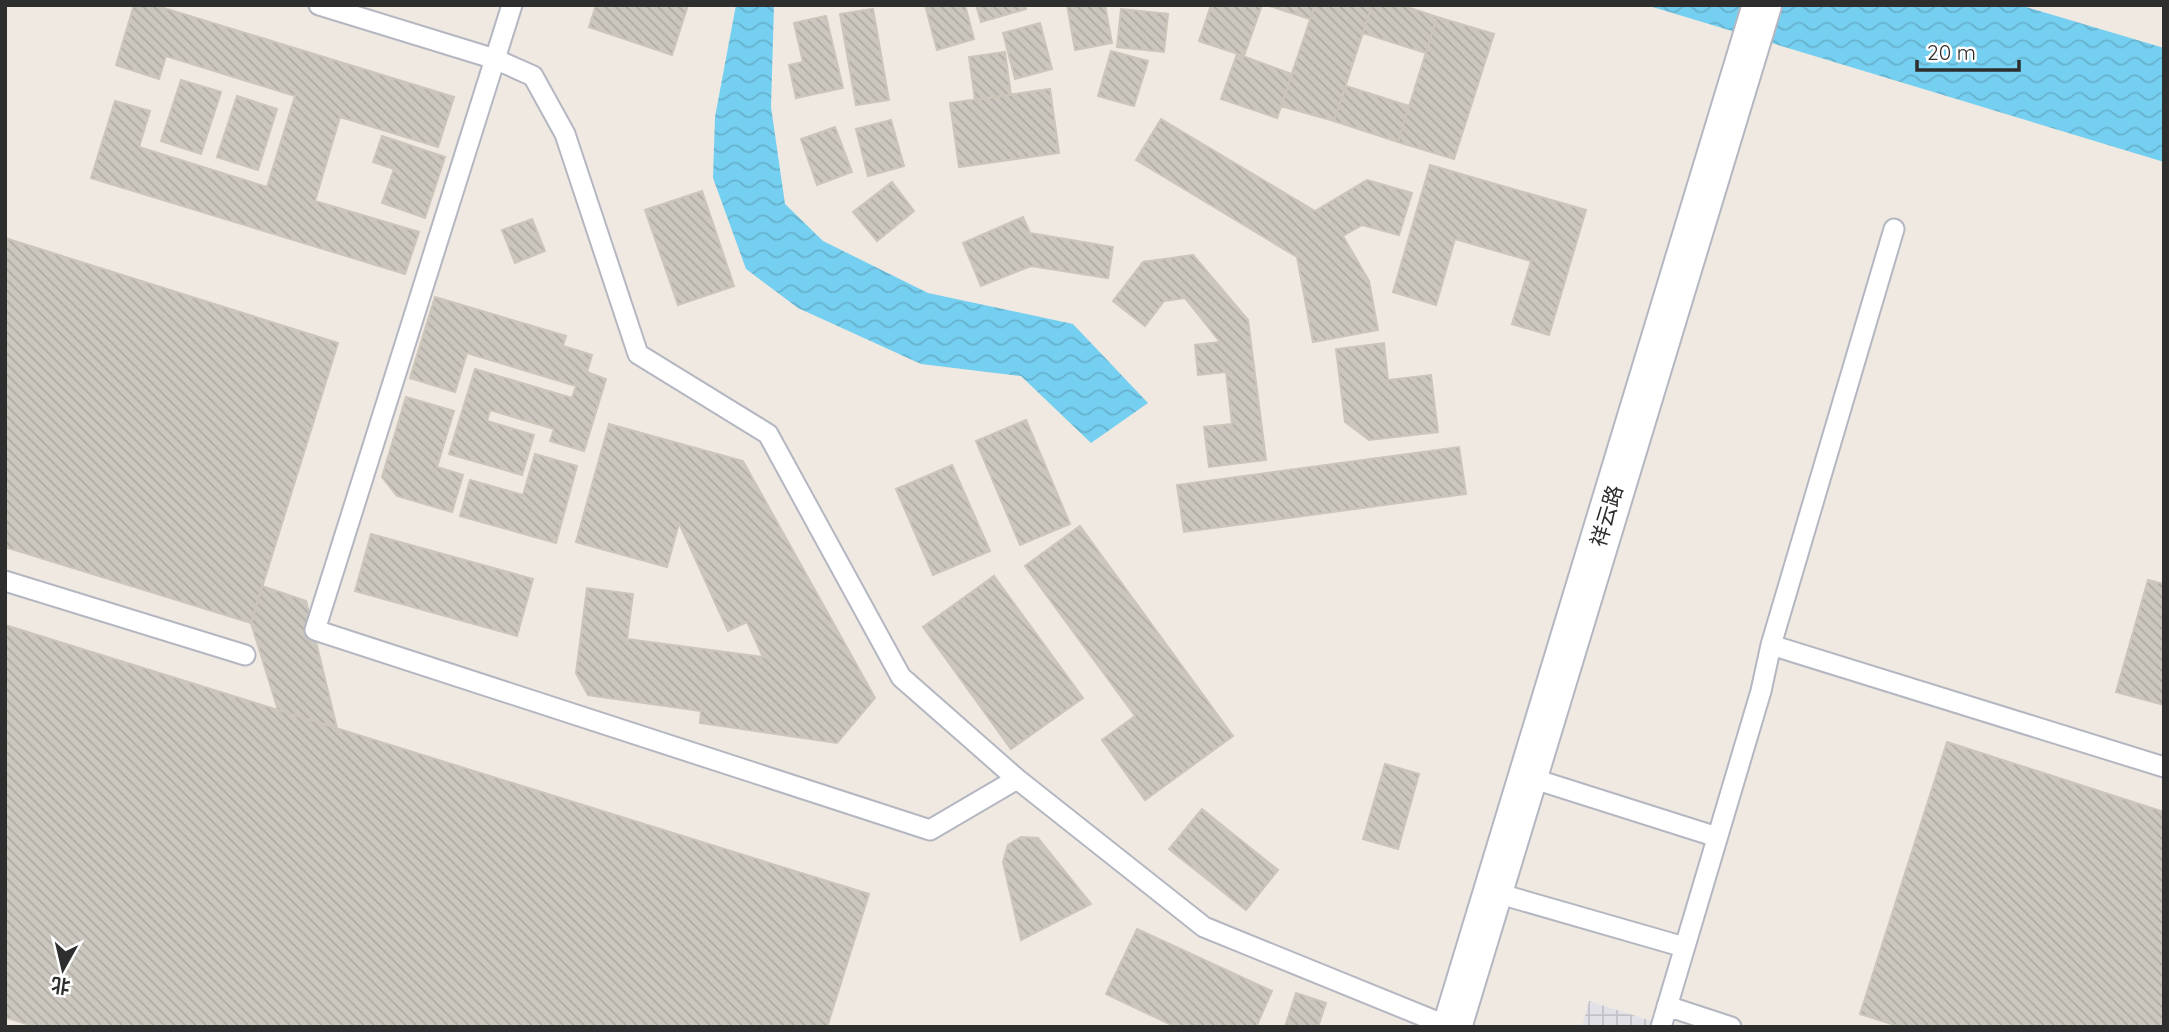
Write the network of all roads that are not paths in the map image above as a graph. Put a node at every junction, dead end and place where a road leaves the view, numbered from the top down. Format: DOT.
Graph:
graph roads {
  1 [pos="319,5"];
  2 [pos="512,5"];
  3 [pos="1762,5"];
  4 [pos="495,59"];
  5 [pos="1894,229"];
  6 [pos="5,582"];
  7 [pos="1771,645"];
  8 [pos="245,655"];
  9 [pos="2164,767"];
  10 [pos="1528,778"];
  11 [pos="1017,779"];
  12 [pos="1717,837"];
  13 [pos="1493,892"];
  14 [pos="1684,947"];
  15 [pos="1667,1006"];
  16 [pos="1451,1027"];
  17 [pos="1661,1027"];
  18 [pos="1731,1027"];
  1 -- 4 [label="lane"];
  2 -- 4 [label="lane"];
  3 -- 10 [label="street, 祥云路"];
  4 -- 11 [label="lane"];
  4 -- 11 [label="lane"];
  5 -- 7 [label="lane"];
  6 -- 8 [label="lane"];
  7 -- 9 [label="lane"];
  7 -- 12 [label="lane"];
  10 -- 12 [label="lane"];
  10 -- 13 [label="street, 祥云路"];
  11 -- 16 [label="lane"];
  12 -- 14 [label="lane"];
  13 -- 14 [label="lane"];
  13 -- 16 [label="street, 祥云路"];
  14 -- 15 [label="lane"];
  15 -- 17 [label="lane"];
  15 -- 18 [label="lane"];
}
